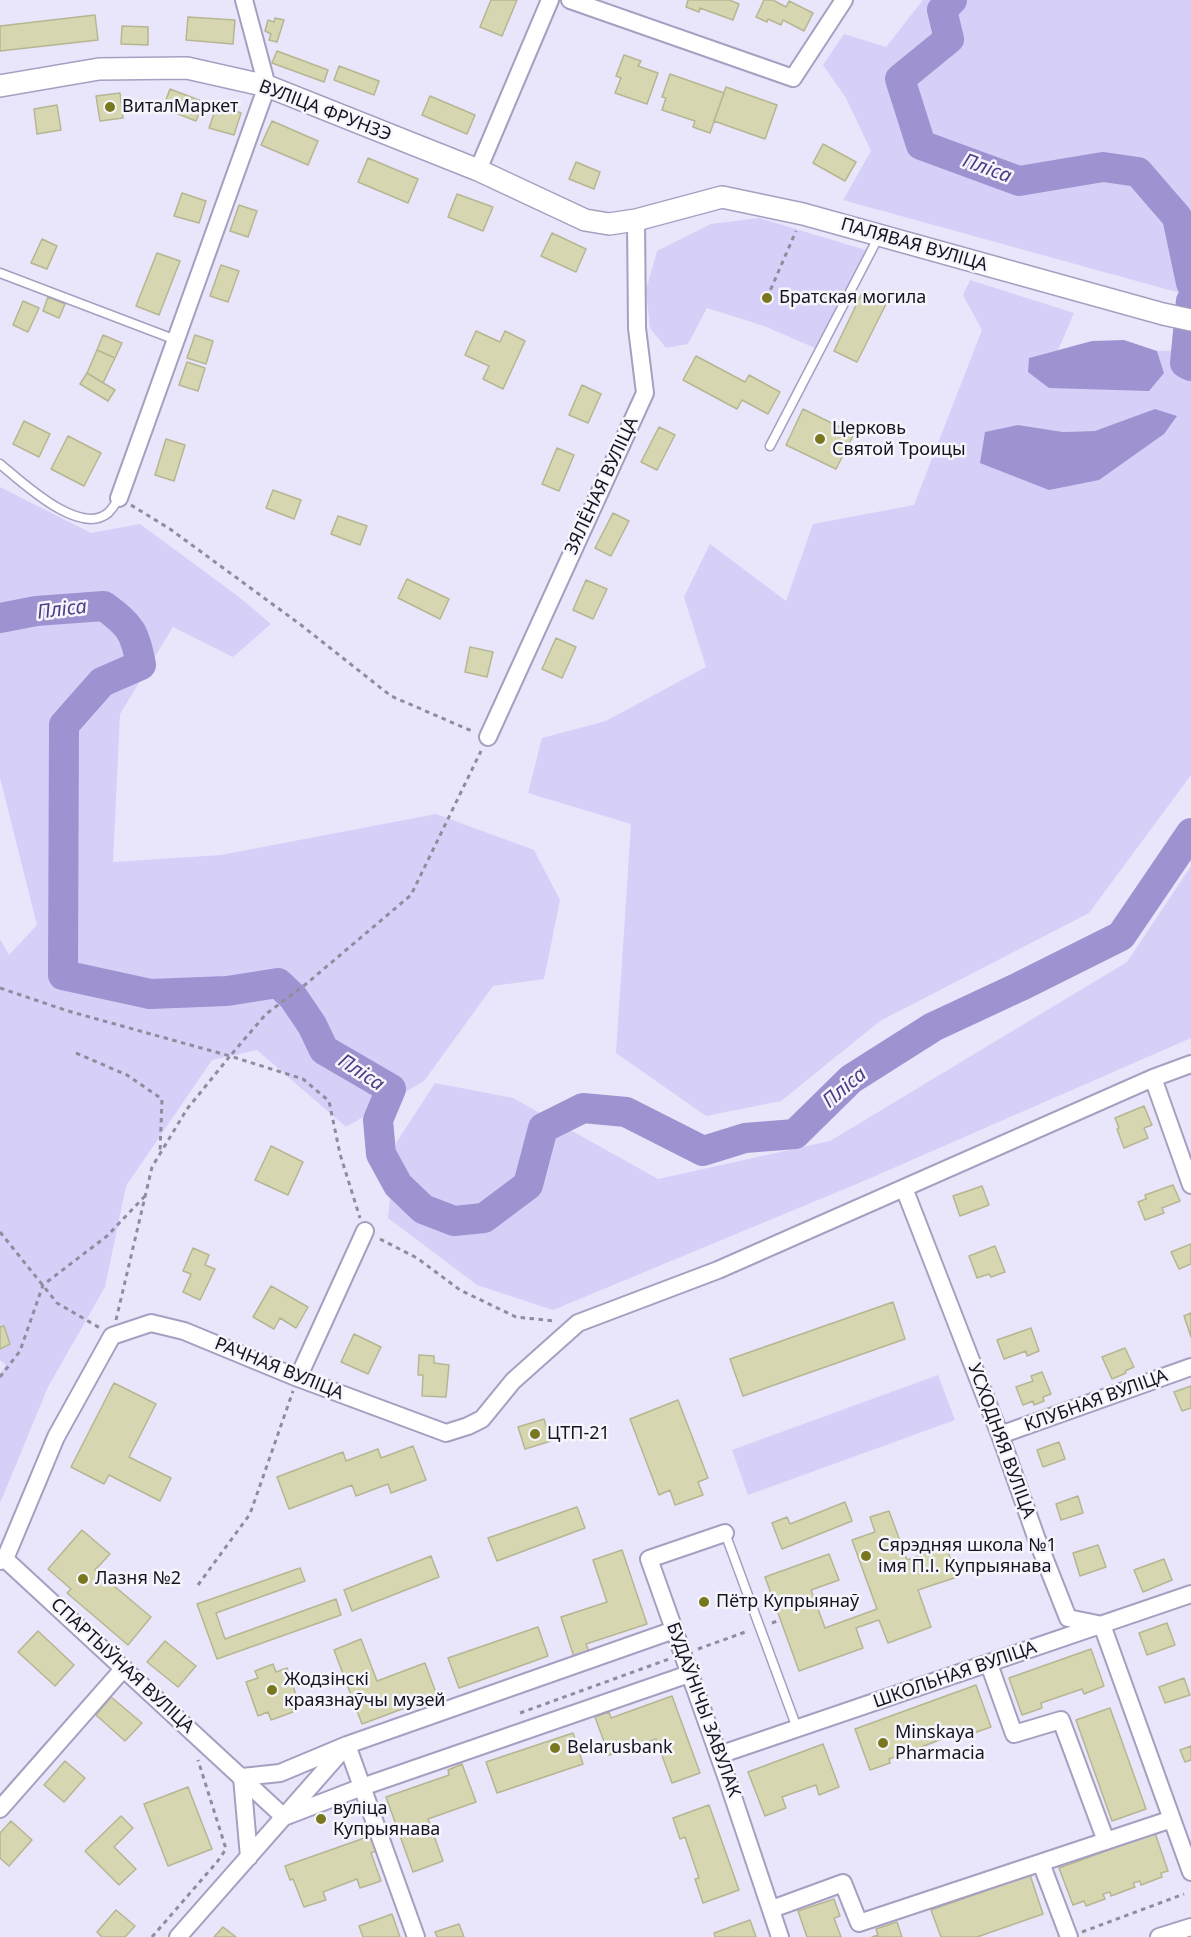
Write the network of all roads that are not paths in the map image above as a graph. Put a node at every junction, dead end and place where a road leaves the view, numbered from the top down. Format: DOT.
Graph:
graph roads {
  1 [pos="244,0"];
  2 [pos="550,0"];
  3 [pos="570,0"];
  4 [pos="844,0"];
  5 [pos="0,86"];
  6 [pos="267,86"];
  7 [pos="478,170"];
  8 [pos="636,220"];
  9 [pos="880,235"];
  10 [pos="0,273"];
  11 [pos="1191,320"];
  12 [pos="177,340"];
  13 [pos="770,446"];
  14 [pos="0,464"];
  15 [pos="119,498"];
  16 [pos="488,737"];
  17 [pos="1191,1064"];
  18 [pos="1153,1078"];
  19 [pos="1191,1185"];
  20 [pos="904,1188"];
  21 [pos="365,1231"];
  22 [pos="1191,1367"];
  23 [pos="298,1378"];
  24 [pos="1000,1435"];
  25 [pos="725,1533"];
  26 [pos="2,1559"];
  27 [pos="1191,1594"];
  28 [pos="1102,1625"];
  29 [pos="674,1630"];
  30 [pos="988,1664"];
  31 [pos="124,1668"];
  32 [pos="689,1674"];
  33 [pos="797,1728"];
  34 [pos="347,1745"];
  35 [pos="719,1755"];
  36 [pos="242,1777"];
  37 [pos="362,1787"];
  38 [pos="0,1809"];
  39 [pos="284,1817"];
  40 [pos="1173,1819"];
  41 [pos="1106,1841"];
  42 [pos="249,1857"];
  43 [pos="1041,1863"];
  44 [pos="1191,1872"];
  45 [pos="772,1909"];
  46 [pos="1191,1927"];
  47 [pos="1074,1935"];
  48 [pos="178,1937"];
  49 [pos="416,1937"];
  50 [pos="780,1937"];
  51 [pos="1160,1937"];
  1 -- 6 [label="street"];
  2 -- 7 [label="street"];
  3 -- 4 [label="street"];
  5 -- 6 [label="street, ВУЛІЦА ФРУНЗЭ"];
  6 -- 7 [label="street, ВУЛІЦА ФРУНЗЭ"];
  6 -- 12 [label="street"];
  7 -- 8 [label="street, ВУЛІЦА ФРУНЗЭ"];
  8 -- 9 [label="street, ПАЛЯВАЯ ВУЛІЦА"];
  8 -- 16 [label="street, ЗЯЛЁНАЯ ВУЛІЦА"];
  9 -- 11 [label="street, ПАЛЯВАЯ ВУЛІЦА"];
  9 -- 13 [label="lane"];
  10 -- 12 [label="lane"];
  12 -- 15 [label="street"];
  14 -- 15 [label="lane"];
  17 -- 18 [label="street"];
  18 -- 19 [label="street"];
  18 -- 20 [label="street"];
  20 -- 23 [label="street, РАЧНАЯ ВУЛІЦА"];
  20 -- 24 [label="street, УСХОДНЯЯ ВУЛІЦА"];
  21 -- 23 [label="street"];
  22 -- 24 [label="street, КЛУБНАЯ ВУЛІЦА"];
  23 -- 26 [label="street, РАЧНАЯ ВУЛІЦА"];
  24 -- 28 [label="street, УСХОДНЯЯ ВУЛІЦА"];
  25 -- 29 [label="street, БУДАЎНІЧЫ ЗАВУЛАК"];
  25 -- 33 [label="lane"];
  26 -- 31 [label="street, СПАРТЫЎНАЯ ВУЛІЦА"];
  27 -- 28 [label="street, ШКОЛЬНАЯ ВУЛІЦА"];
  28 -- 30 [label="street, ШКОЛЬНАЯ ВУЛІЦА"];
  28 -- 40 [label="street"];
  29 -- 32 [label="street, БУДАЎНІЧЫ ЗАВУЛАК"];
  29 -- 34 [label="street"];
  30 -- 33 [label="street, ШКОЛЬНАЯ ВУЛІЦА"];
  30 -- 41 [label="street"];
  31 -- 36 [label="street, СПАРТЫЎНАЯ ВУЛІЦА"];
  31 -- 38 [label="street"];
  32 -- 35 [label="street, БУДАЎНІЧЫ ЗАВУЛАК"];
  32 -- 37 [label="street"];
  33 -- 35 [label="street, ШКОЛЬНАЯ ВУЛІЦА"];
  34 -- 36 [label="street"];
  34 -- 37 [label="street"];
  34 -- 39 [label="street"];
  35 -- 45 [label="street, БУДАЎНІЧЫ ЗАВУЛАК"];
  36 -- 39 [label="street, СПАРТЫЎНАЯ ВУЛІЦА"];
  36 -- 42 [label="street"];
  37 -- 39 [label="street"];
  37 -- 49 [label="street"];
  39 -- 42 [label="street"];
  40 -- 41 [label="street"];
  40 -- 44 [label="street"];
  41 -- 43 [label="street"];
  42 -- 48 [label="street"];
  43 -- 45 [label="street"];
  43 -- 47 [label="street"];
  45 -- 50 [label="street, БУДАЎНІЧЫ ЗАВУЛАК"];
  46 -- 51 [label="street"];
}
